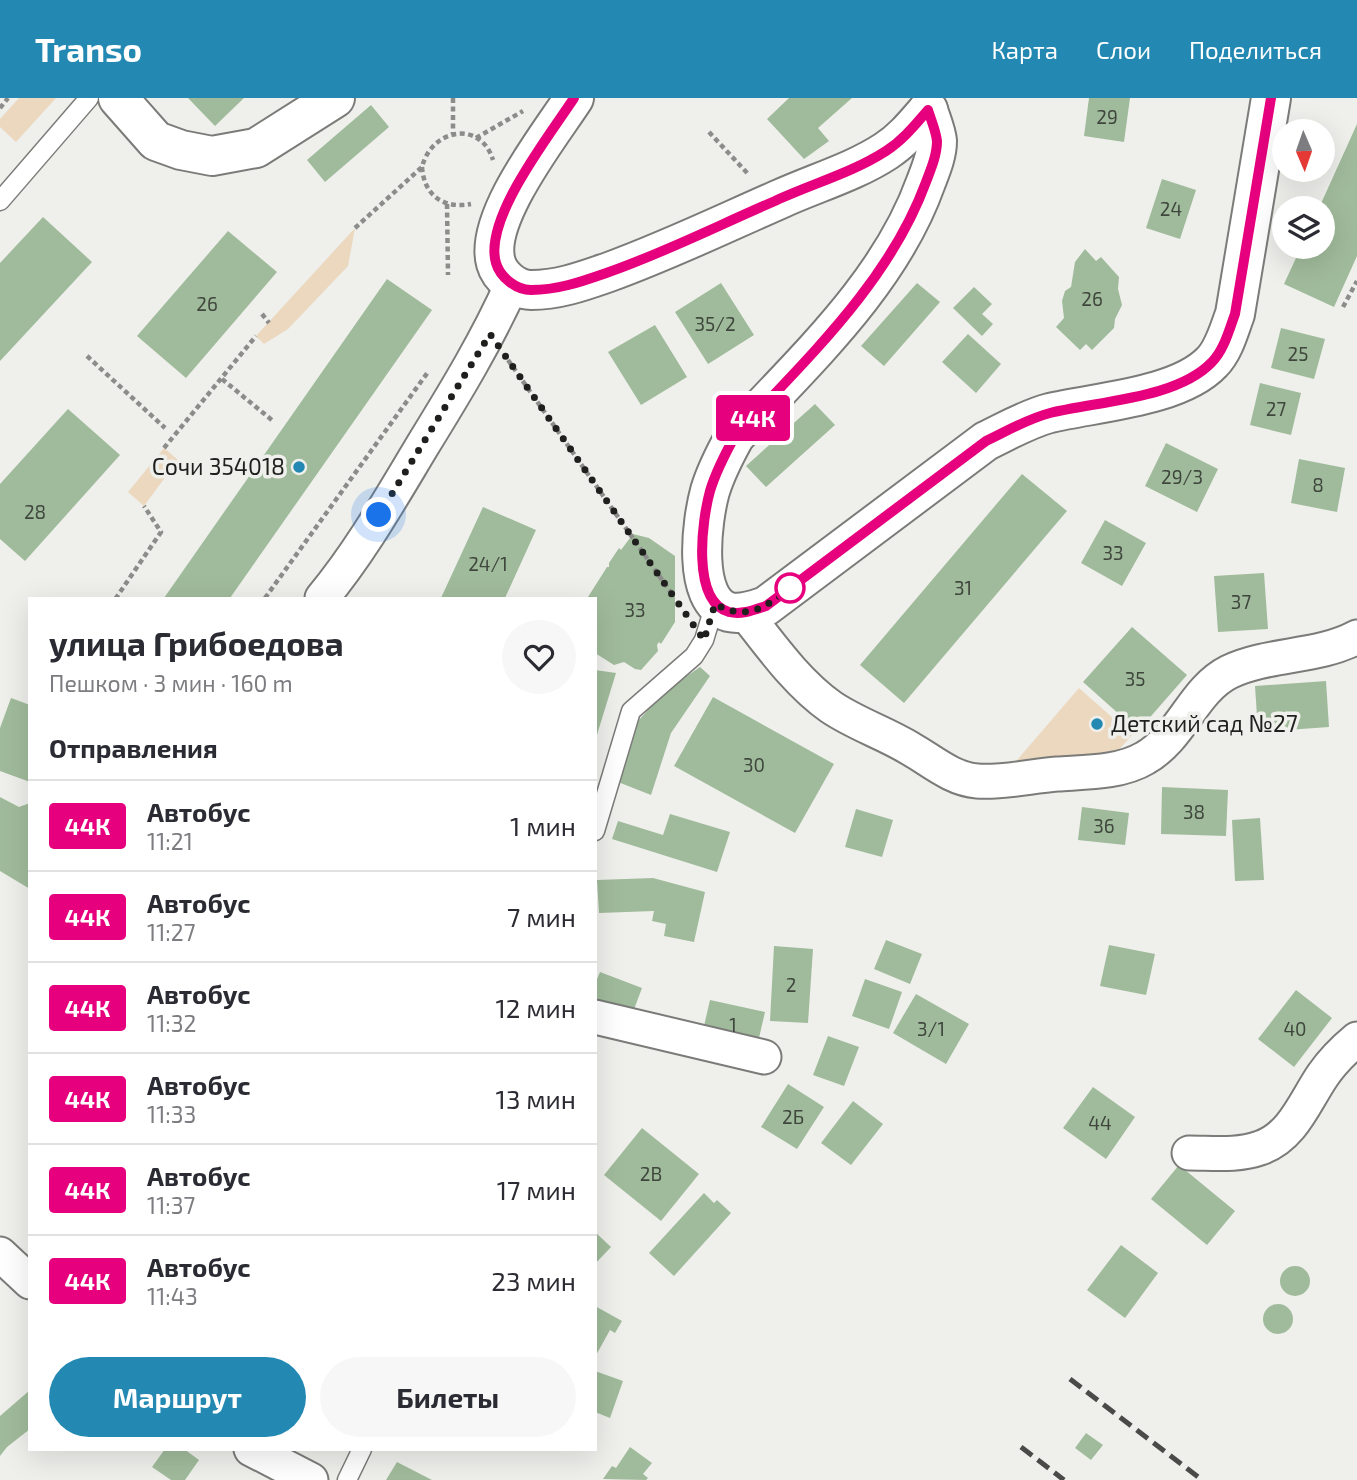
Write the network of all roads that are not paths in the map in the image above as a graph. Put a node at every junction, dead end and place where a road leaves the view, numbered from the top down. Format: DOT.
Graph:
graph roads {
  1 [pos="89,98"];
  2 [pos="118,98"];
  3 [pos="335,98"];
  4 [pos="574,98"];
  5 [pos="1271,98"];
  6 [pos="933,104"];
  7 [pos="0,201"];
  8 [pos="512,284"];
  9 [pos="323,597"];
  10 [pos="730,609"];
  11 [pos="1356,637"];
  12 [pos="597,824"];
  13 [pos="597,1017"];
  14 [pos="1357,1039"];
  15 [pos="764,1057"];
  16 [pos="1189,1153"];
  17 [pos="0,1254"];
  18 [pos="28,1280"];
  19 [pos="255,1451"];
  20 [pos="361,1451"];
  21 [pos="311,1480"];
  22 [pos="347,1480"];
  1 -- 7 [label="lane"];
  2 -- 3 [label="street"];
  4 -- 8 [label="street"];
  5 -- 10 [label="street"];
  6 -- 8 [label="street"];
  6 -- 10 [label="street"];
  8 -- 9 [label="street"];
  10 -- 11 [label="street"];
  10 -- 12 [label="lane"];
  13 -- 15 [label="street"];
  14 -- 16 [label="street"];
  17 -- 18 [label="street"];
  19 -- 21 [label="street"];
  20 -- 22 [label="lane"];
}
